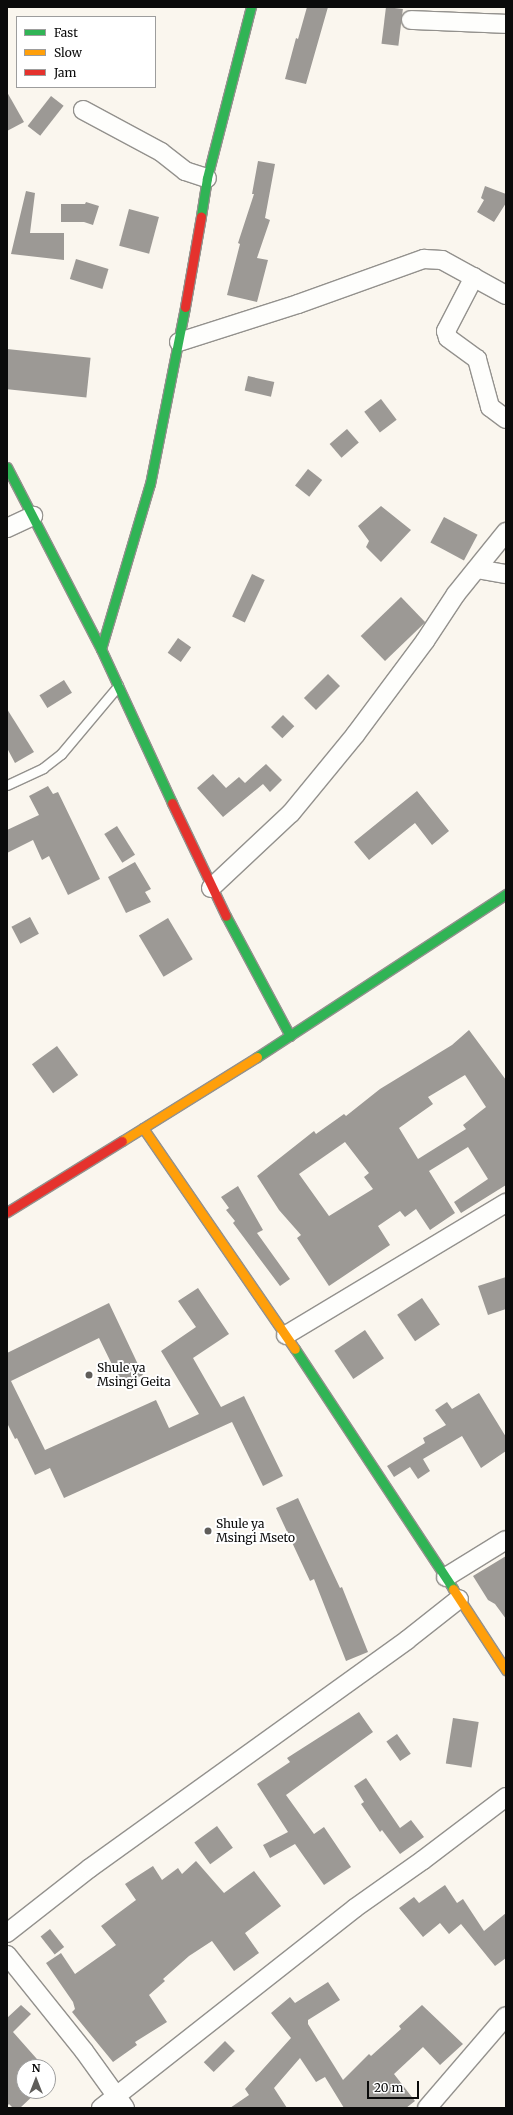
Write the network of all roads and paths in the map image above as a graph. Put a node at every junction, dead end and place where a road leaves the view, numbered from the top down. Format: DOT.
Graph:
graph roads {
  1 [pos="251,7"];
  2 [pos="411,20"];
  3 [pos="506,24"];
  4 [pos="83,110"];
  5 [pos="207,178"];
  6 [pos="474,277"];
  7 [pos="506,295"];
  8 [pos="179,342"];
  9 [pos="506,419"];
  10 [pos="7,467"];
  11 [pos="33,516"];
  12 [pos="7,528"];
  13 [pos="506,532"];
  14 [pos="477,569"];
  15 [pos="506,574"];
  16 [pos="101,649"];
  17 [pos="118,686"];
  18 [pos="7,785"];
  19 [pos="211,888"];
  20 [pos="506,894"];
  21 [pos="290,1036"];
  22 [pos="143,1128"];
  23 [pos="506,1203"];
  24 [pos="7,1212"];
  25 [pos="286,1335"];
  26 [pos="506,1540"];
  27 [pos="446,1577"];
  28 [pos="459,1599"];
  29 [pos="506,1670"];
  30 [pos="506,1797"];
  31 [pos="7,1933"];
  32 [pos="7,1955"];
  33 [pos="506,2016"];
  34 [pos="120,2101"];
  35 [pos="101,2108"];
  36 [pos="427,2108"];
  1 -- 5 [label="street"];
  2 -- 3 [label="street"];
  4 -- 5 [label="street"];
  5 -- 8 [label="street"];
  6 -- 7 [label="street"];
  6 -- 8 [label="street"];
  6 -- 9 [label="street"];
  8 -- 16 [label="street"];
  10 -- 11 [label="street"];
  11 -- 12 [label="street"];
  11 -- 16 [label="street"];
  13 -- 14 [label="street"];
  14 -- 15 [label="street"];
  14 -- 19 [label="street"];
  16 -- 17 [label="street"];
  17 -- 18 [label="lane"];
  17 -- 19 [label="street"];
  19 -- 21 [label="street"];
  20 -- 21 [label="street"];
  21 -- 22 [label="street"];
  22 -- 24 [label="street"];
  22 -- 25 [label="street"];
  23 -- 25 [label="street"];
  25 -- 27 [label="street"];
  26 -- 27 [label="street"];
  27 -- 28 [label="street"];
  28 -- 29 [label="street"];
  28 -- 31 [label="street"];
  30 -- 34 [label="street"];
  32 -- 34 [label="street"];
  33 -- 36 [label="street"];
  34 -- 35 [label="street"];
}
